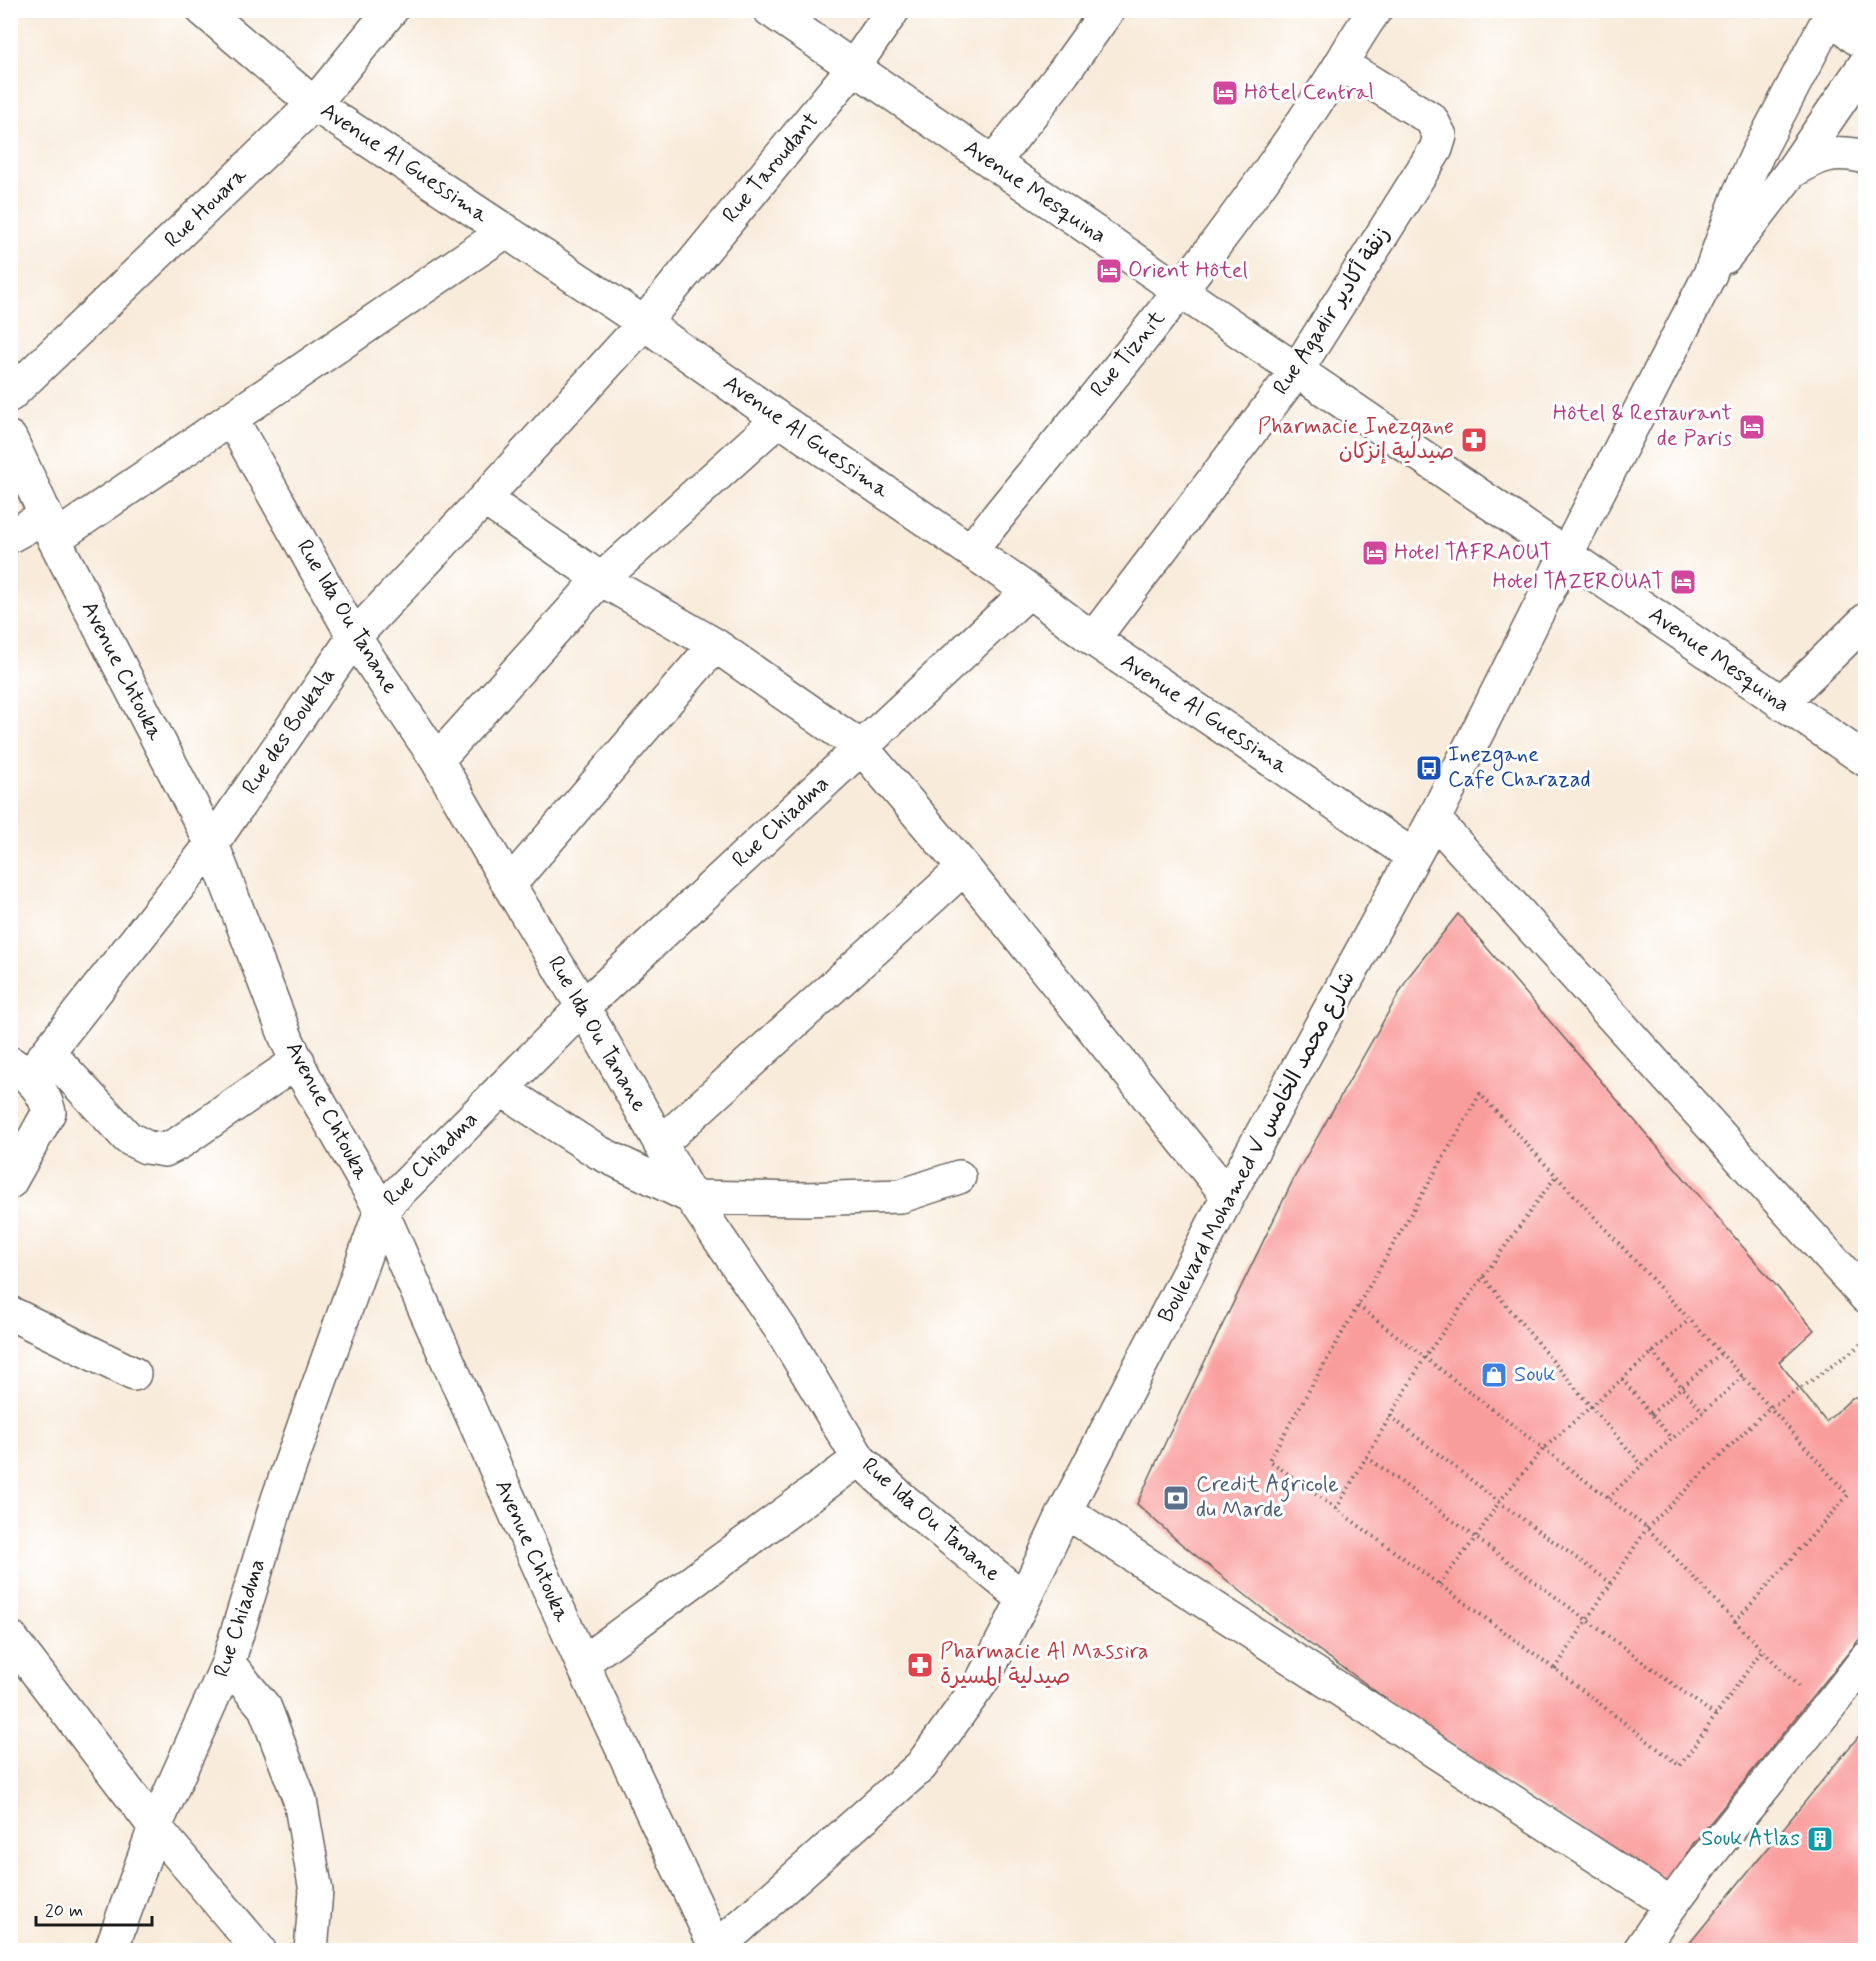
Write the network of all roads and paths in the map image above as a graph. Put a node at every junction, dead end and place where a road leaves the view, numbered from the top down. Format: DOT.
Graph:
graph roads {
  1 [pos="203,10"];
  2 [pos="391,10"];
  3 [pos="770,10"];
  4 [pos="893,10"];
  5 [pos="1108,10"];
  6 [pos="1834,10"];
  7 [pos="1359,16"];
  8 [pos="1866,43"];
  9 [pos="1866,63"];
  10 [pos="1341,64"];
  11 [pos="853,68"];
  12 [pos="314,104"];
  13 [pos="1866,157"];
  14 [pos="993,163"];
  15 [pos="1791,172"];
  16 [pos="506,231"];
  17 [pos="1710,274"];
  18 [pos="1179,291"];
  19 [pos="644,323"];
  20 [pos="1297,370"];
  21 [pos="10,395"];
  22 [pos="231,418"];
  23 [pos="779,419"];
  24 [pos="10,438"];
  25 [pos="484,500"];
  26 [pos="50,528"];
  27 [pos="10,536"];
  28 [pos="971,550"];
  29 [pos="1566,555"];
  30 [pos="601,579"];
  31 [pos="1029,591"];
  32 [pos="1866,620"];
  33 [pos="354,637"];
  34 [pos="1093,639"];
  35 [pos="715,645"];
  36 [pos="1781,703"];
  37 [pos="862,748"];
  38 [pos="437,760"];
  39 [pos="1866,760"];
  40 [pos="1434,819"];
  41 [pos="212,844"];
  42 [pos="1413,856"];
  43 [pos="964,868"];
  44 [pos="509,885"];
  45 [pos="583,1007"];
  46 [pos="298,1062"];
  47 [pos="29,1064"];
  48 [pos="501,1089"];
  49 [pos="660,1144"];
  50 [pos="1556,1176"];
  51 [pos="960,1177"];
  52 [pos="10,1182"];
  53 [pos="1228,1196"];
  54 [pos="691,1197"];
  55 [pos="381,1210"];
  56 [pos="1483,1277"];
  57 [pos="1866,1297"];
  58 [pos="1358,1306"];
  59 [pos="10,1313"];
  60 [pos="1689,1320"];
  61 [pos="1866,1341"];
  62 [pos="1652,1352"];
  63 [pos="1720,1353"];
  64 [pos="1425,1357"];
  65 [pos="134,1374"];
  66 [pos="1743,1377"];
  67 [pos="1622,1379"];
  68 [pos="1682,1387"];
  69 [pos="1591,1407"];
  70 [pos="1770,1407"];
  71 [pos="1703,1412"];
  72 [pos="1651,1414"];
  73 [pos="1390,1416"];
  74 [pos="1672,1439"];
  75 [pos="1544,1448"];
  76 [pos="1367,1457"];
  77 [pos="859,1459"];
  78 [pos="1642,1465"];
  79 [pos="1608,1498"];
  80 [pos="1499,1502"];
  81 [pos="1336,1509"];
  82 [pos="1065,1510"];
  83 [pos="1647,1528"];
  84 [pos="1475,1539"];
  85 [pos="1611,1582"];
  86 [pos="1438,1584"];
  87 [pos="1024,1599"];
  88 [pos="1587,1620"];
  89 [pos="1735,1622"];
  90 [pos="13,1648"];
  91 [pos="1762,1650"];
  92 [pos="1866,1659"];
  93 [pos="228,1663"];
  94 [pos="582,1663"];
  95 [pos="1555,1669"];
  96 [pos="1824,1714"];
  97 [pos="1716,1716"];
  98 [pos="155,1827"];
  99 [pos="1670,1904"];
  100 [pos="715,1949"];
  101 [pos="111,1950"];
  102 [pos="259,1950"];
  103 [pos="312,1950"];
  104 [pos="1640,1950"];
  1 -- 12 [label="street, Avenue Al Guessima"];
  2 -- 12 [label="street, Rue Houara"];
  3 -- 11 [label="street, Avenue Mesquina"];
  4 -- 11 [label="street, Rue Taroudant"];
  5 -- 14 [label="street"];
  6 -- 8 [label="street"];
  6 -- 17 [label="street, Boulevard Mohamed V شارع محمد الخامس"];
  7 -- 10 [label="street, Rue Tiznit"];
  9 -- 15 [label="street, Boulevard Mohamed V شارع محمد الخامس"];
  10 -- 18 [label="street, Rue Tiznit"];
  10 -- 20 [label="street, Rue Agadir زنقة أكادير"];
  11 -- 14 [label="street, Avenue Mesquina"];
  11 -- 19 [label="street, Rue Taroudant"];
  12 -- 16 [label="street, Avenue Al Guessima"];
  12 -- 21 [label="street, Rue Houara"];
  13 -- 15 [label="street"];
  14 -- 18 [label="street, Avenue Mesquina"];
  15 -- 17 [label="street, Boulevard Mohamed V شارع محمد الخامس"];
  16 -- 19 [label="street, Avenue Al Guessima"];
  16 -- 22 [label="street"];
  17 -- 29 [label="street, Boulevard Mohamed V شارع محمد الخامس"];
  18 -- 20 [label="street, Avenue Mesquina"];
  18 -- 28 [label="street, Rue Tiznit"];
  19 -- 23 [label="street, Avenue Al Guessima"];
  19 -- 25 [label="street, Rue des Boukala"];
  20 -- 29 [label="street, Avenue Mesquina"];
  20 -- 34 [label="street, Rue Agadir زنقة أكادير"];
  22 -- 26 [label="street"];
  22 -- 33 [label="street, Rue Ida Ou Tanane"];
  23 -- 28 [label="street, Avenue Al Guessima"];
  23 -- 30 [label="street"];
  24 -- 26 [label="street, Avenue Chtouka"];
  25 -- 30 [label="street"];
  25 -- 33 [label="street, Rue des Boukala"];
  26 -- 27 [label="street"];
  26 -- 41 [label="street, Avenue Chtouka"];
  28 -- 31 [label="street, Avenue Al Guessima"];
  29 -- 36 [label="street, Avenue Mesquina"];
  29 -- 40 [label="street, Boulevard Mohamed V شارع محمد الخامس"];
  30 -- 35 [label="street"];
  30 -- 38 [label="street"];
  31 -- 34 [label="street, Avenue Al Guessima"];
  31 -- 37 [label="street, Rue Chiadma"];
  32 -- 36 [label="street"];
  33 -- 38 [label="street, Rue Ida Ou Tanane"];
  33 -- 41 [label="street, Rue des Boukala"];
  34 -- 42 [label="street, Avenue Al Guessima"];
  35 -- 37 [label="street"];
  35 -- 44 [label="street"];
  36 -- 39 [label="street, Avenue Mesquina"];
  37 -- 43 [label="street"];
  37 -- 45 [label="street, Rue Chiadma"];
  38 -- 44 [label="street, Rue Ida Ou Tanane"];
  40 -- 42 [label="street, Boulevard Mohamed V شارع محمد الخامس"];
  40 -- 57 [label="street"];
  41 -- 46 [label="street, Avenue Chtouka"];
  41 -- 47 [label="street, Rue des Boukala"];
  42 -- 53 [label="street, Boulevard Mohamed V شارع محمد الخامس"];
  43 -- 49 [label="street"];
  43 -- 53 [label="street"];
  44 -- 45 [label="street, Rue Ida Ou Tanane"];
  45 -- 48 [label="street, Rue Chiadma"];
  45 -- 49 [label="street, Rue Ida Ou Tanane"];
  46 -- 47 [label="street"];
  46 -- 55 [label="street, Avenue Chtouka"];
  47 -- 52 [label="street"];
  48 -- 54 [label="street"];
  48 -- 55 [label="street, Rue Chiadma"];
  49 -- 54 [label="street, Rue Ida Ou Tanane"];
  50 -- 56 [label="path"];
  50 -- 58 [label="path"];
  50 -- 60 [label="path"];
  51 -- 54 [label="street"];
  53 -- 82 [label="street, Boulevard Mohamed V شارع محمد الخامس"];
  54 -- 77 [label="street, Rue Ida Ou Tanane"];
  55 -- 93 [label="street, Rue Chiadma"];
  55 -- 94 [label="street, Avenue Chtouka"];
  56 -- 64 [label="path"];
  56 -- 69 [label="path"];
  58 -- 64 [label="path"];
  58 -- 81 [label="path"];
  59 -- 65 [label="street"];
  60 -- 62 [label="path"];
  60 -- 63 [label="path"];
  61 -- 70 [label="path"];
  62 -- 67 [label="path"];
  62 -- 68 [label="path"];
  63 -- 66 [label="path"];
  63 -- 68 [label="path"];
  64 -- 73 [label="path"];
  64 -- 75 [label="path"];
  66 -- 70 [label="path"];
  66 -- 71 [label="path"];
  67 -- 69 [label="path"];
  67 -- 72 [label="path"];
  68 -- 71 [label="path"];
  68 -- 72 [label="path"];
  69 -- 75 [label="path"];
  69 -- 78 [label="path"];
  70 -- 83 [label="path"];
  70 -- 89 [label="path"];
  71 -- 74 [label="path"];
  72 -- 74 [label="path"];
  73 -- 76 [label="path"];
  73 -- 80 [label="path"];
  74 -- 78 [label="path"];
  75 -- 79 [label="path"];
  75 -- 80 [label="path"];
  76 -- 81 [label="path"];
  76 -- 84 [label="path"];
  77 -- 87 [label="street, Rue Ida Ou Tanane"];
  77 -- 94 [label="street"];
  78 -- 79 [label="path"];
  79 -- 83 [label="path"];
  80 -- 84 [label="path"];
  80 -- 85 [label="path"];
  81 -- 86 [label="path"];
  82 -- 87 [label="street, Boulevard Mohamed V شارع محمد الخامس"];
  82 -- 99 [label="street"];
  83 -- 85 [label="path"];
  83 -- 89 [label="path"];
  84 -- 86 [label="path"];
  84 -- 88 [label="path"];
  85 -- 88 [label="path"];
  86 -- 95 [label="path"];
  87 -- 100 [label="street, Boulevard Mohamed V شارع محمد الخامس"];
  88 -- 95 [label="path"];
  88 -- 97 [label="path"];
  89 -- 91 [label="path"];
  90 -- 98 [label="street"];
  91 -- 96 [label="path"];
  91 -- 97 [label="path"];
  92 -- 96 [label="street"];
  93 -- 98 [label="street, Rue Chiadma"];
  93 -- 103 [label="street"];
  94 -- 100 [label="street, Avenue Chtouka"];
  95 -- 97 [label="path"];
  96 -- 99 [label="street"];
  98 -- 101 [label="street, Rue Chiadma"];
  98 -- 102 [label="street"];
  99 -- 104 [label="street"];
}
